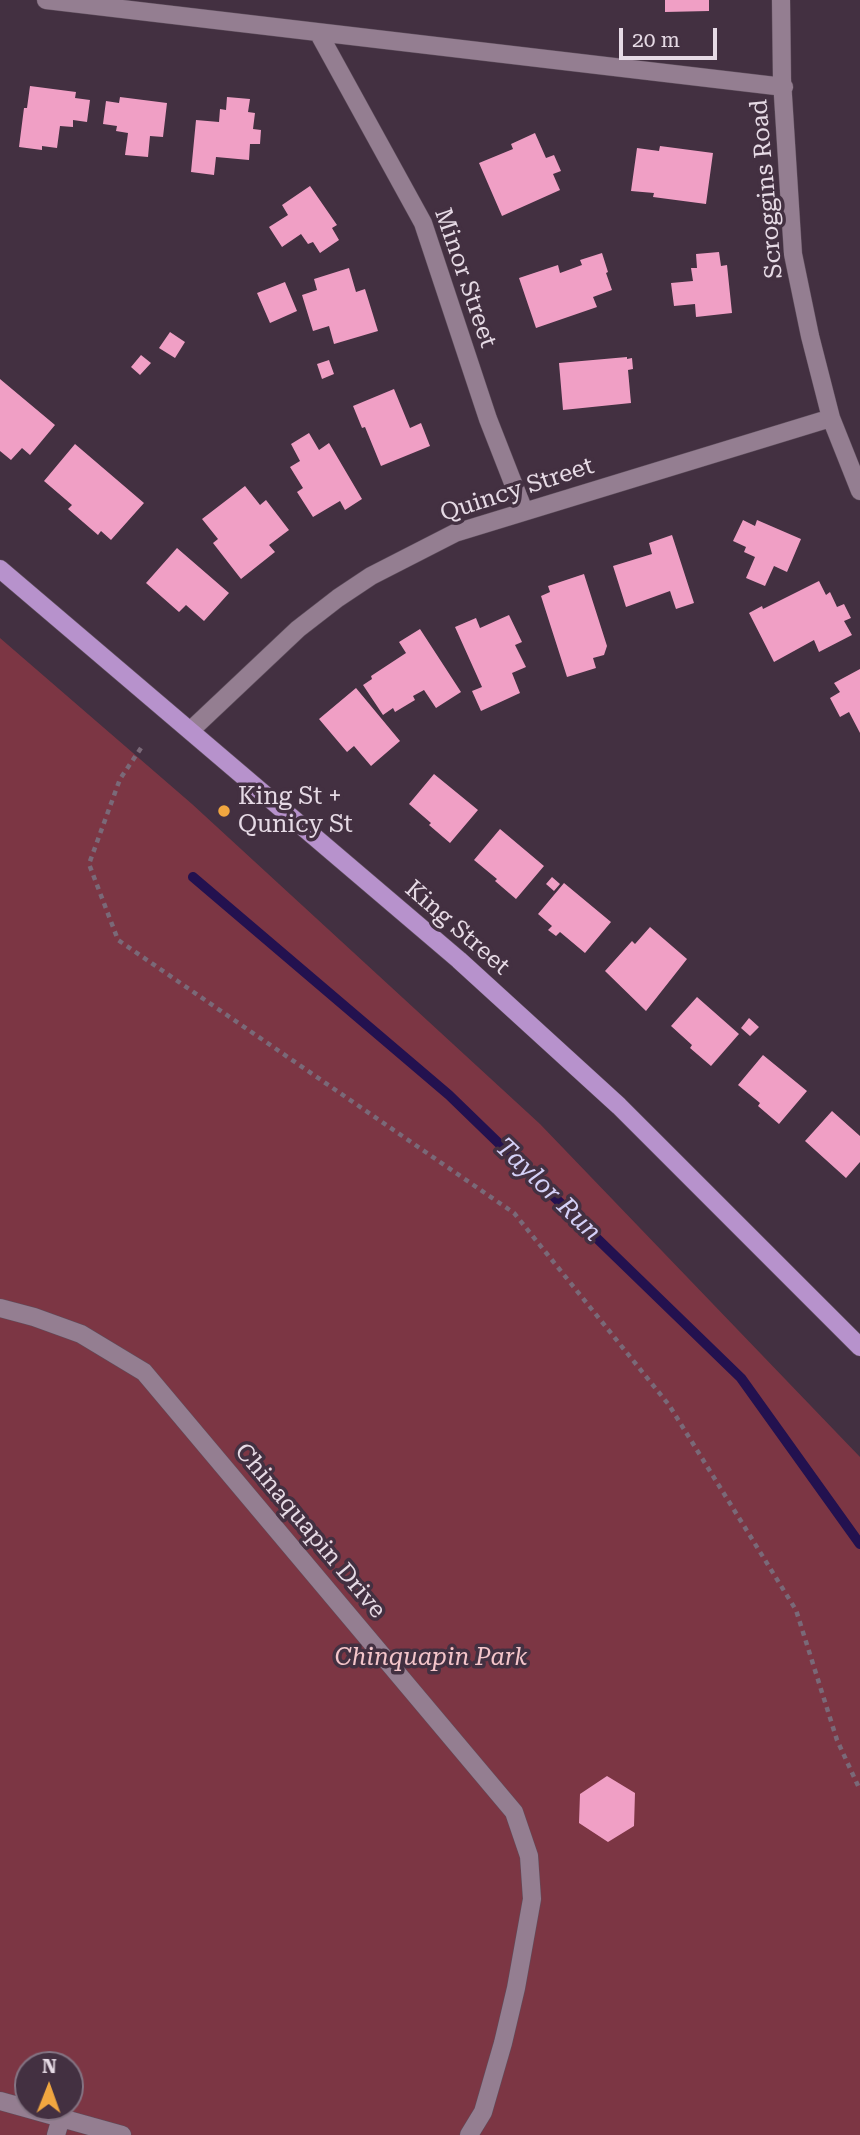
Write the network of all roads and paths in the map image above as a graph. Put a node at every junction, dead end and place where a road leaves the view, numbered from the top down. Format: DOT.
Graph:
graph roads {
  1 [pos="46,0"];
  2 [pos="781,0"];
  3 [pos="319,34"];
  4 [pos="783,87"];
  5 [pos="831,418"];
  6 [pos="860,491"];
  7 [pos="524,511"];
  8 [pos="0,569"];
  9 [pos="191,730"];
  10 [pos="141,747"];
  11 [pos="0,1308"];
  12 [pos="860,1347"];
  13 [pos="860,1790"];
  14 [pos="0,2101"];
  15 [pos="59,2126"];
  16 [pos="122,2135"];
  17 [pos="469,2135"];
  1 -- 3 [label="street"];
  2 -- 4 [label="street, Scroggins Road"];
  3 -- 4 [label="street"];
  3 -- 7 [label="street, Minor Street"];
  4 -- 5 [label="street, Scroggins Road"];
  5 -- 6 [label="street, Scroggins Road"];
  5 -- 7 [label="street, Quincy Street"];
  7 -- 9 [label="street, Quincy Street"];
  8 -- 9 [label="main road, King Street"];
  9 -- 12 [label="main road, King Street"];
  10 -- 13 [label="path"];
  11 -- 17 [label="street, Chinaquapin Drive"];
  14 -- 15 [label="street"];
  15 -- 16 [label="street"];
}
